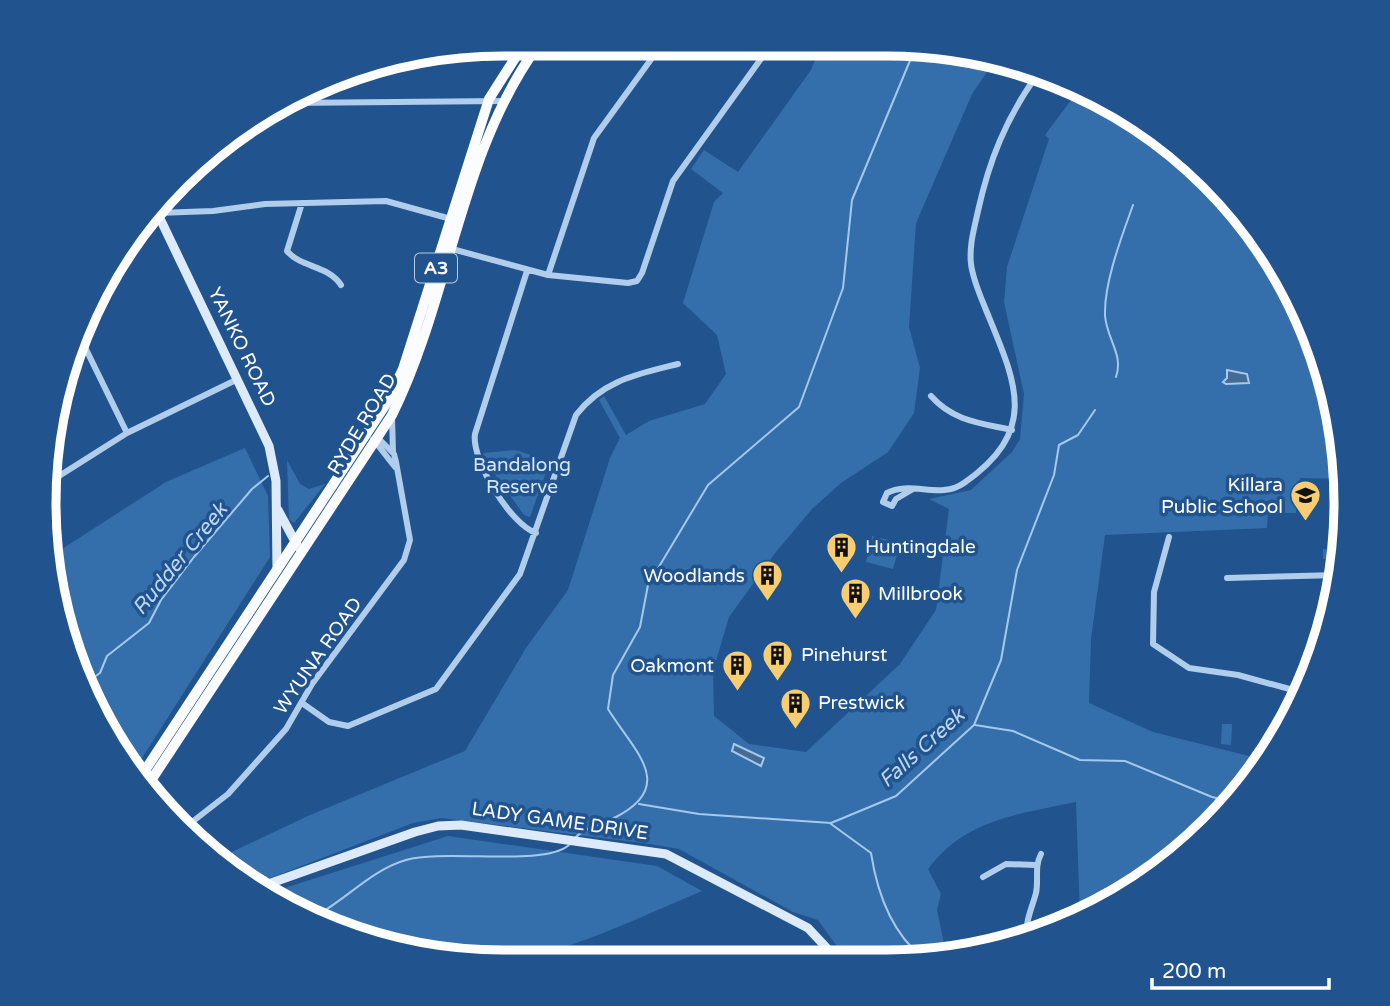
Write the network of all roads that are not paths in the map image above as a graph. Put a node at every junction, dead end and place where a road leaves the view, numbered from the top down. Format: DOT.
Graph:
graph roads {
  1 [pos="516,56"];
  2 [pos="531,56"];
  3 [pos="653,56"];
  4 [pos="763,56"];
  5 [pos="1033,81"];
  6 [pos="489,99"];
  7 [pos="503,100"];
  8 [pos="304,103"];
  9 [pos="302,203"];
  10 [pos="166,209"];
  11 [pos="159,218"];
  12 [pos="451,219"];
  13 [pos="452,249"];
  14 [pos="287,251"];
  15 [pos="279,256"];
  16 [pos="527,271"];
  17 [pos="548,275"];
  18 [pos="341,285"];
  19 [pos="84,349"];
  20 [pos="678,364"];
  21 [pos="238,379"];
  22 [pos="931,396"];
  23 [pos="393,415"];
  24 [pos="1012,430"];
  25 [pos="127,433"];
  26 [pos="374,438"];
  27 [pos="394,454"];
  28 [pos="395,467"];
  29 [pos="57,476"];
  30 [pos="913,489"];
  31 [pos="277,509"];
  32 [pos="276,525"];
  33 [pos="536,533"];
  34 [pos="1169,537"];
  35 [pos="296,547"];
  36 [pos="277,570"];
  37 [pos="1328,575"];
  38 [pos="1227,578"];
  39 [pos="1293,690"];
  40 [pos="302,703"];
  41 [pos="145,771"];
  42 [pos="151,779"];
  43 [pos="191,823"];
  44 [pos="1041,854"];
  45 [pos="1035,865"];
  46 [pos="983,877"];
  47 [pos="269,884"];
  48 [pos="1027,927"];
  49 [pos="829,950"];
  1 -- 6 [label="highway, RYDE ROAD / A3"];
  2 -- 7 [label="highway, RYDE ROAD / A3"];
  3 -- 17 [label="street"];
  4 -- 17 [label="street"];
  5 -- 24 [label="street"];
  6 -- 7 [label="street"];
  6 -- 8 [label="street"];
  6 -- 12 [label="highway, RYDE ROAD / A3"];
  7 -- 13 [label="highway, RYDE ROAD / A3"];
  9 -- 10 [label="street"];
  9 -- 12 [label="street"];
  9 -- 14 [label="street"];
  11 -- 21 [label="main road, YANKO ROAD"];
  12 -- 26 [label="highway, RYDE ROAD / A3"];
  13 -- 16 [label="street"];
  13 -- 23 [label="highway, RYDE ROAD / A3"];
  14 -- 15 [label="street"];
  14 -- 18 [label="street"];
  16 -- 17 [label="street"];
  16 -- 33 [label="street"];
  19 -- 25 [label="street"];
  20 -- 33 [label="street"];
  21 -- 25 [label="street"];
  21 -- 31 [label="main road, YANKO ROAD"];
  22 -- 24 [label="street"];
  23 -- 26 [label="highway, RYDE ROAD / A3"];
  23 -- 27 [label="street, WYUNA ROAD"];
  24 -- 30 [label="street"];
  25 -- 29 [label="street"];
  26 -- 27 [label="street"];
  26 -- 28 [label="street, WYUNA ROAD"];
  26 -- 35 [label="highway, RYDE ROAD / A3"];
  27 -- 28 [label="street, WYUNA ROAD"];
  28 -- 40 [label="street, WYUNA ROAD"];
  31 -- 32 [label="main road, YANKO ROAD"];
  31 -- 35 [label="main road, YANKO ROAD"];
  32 -- 35 [label="main road"];
  32 -- 36 [label="main road, YANKO ROAD"];
  33 -- 40 [label="street"];
  34 -- 39 [label="street"];
  35 -- 36 [label="highway, RYDE ROAD / A3"];
  35 -- 42 [label="highway, RYDE ROAD / A3"];
  36 -- 41 [label="highway, RYDE ROAD / A3"];
  37 -- 38 [label="street"];
  40 -- 43 [label="street, WYUNA ROAD"];
  44 -- 45 [label="street"];
  45 -- 46 [label="street"];
  45 -- 48 [label="street"];
  47 -- 49 [label="main road, LADY GAME DRIVE"];
}
